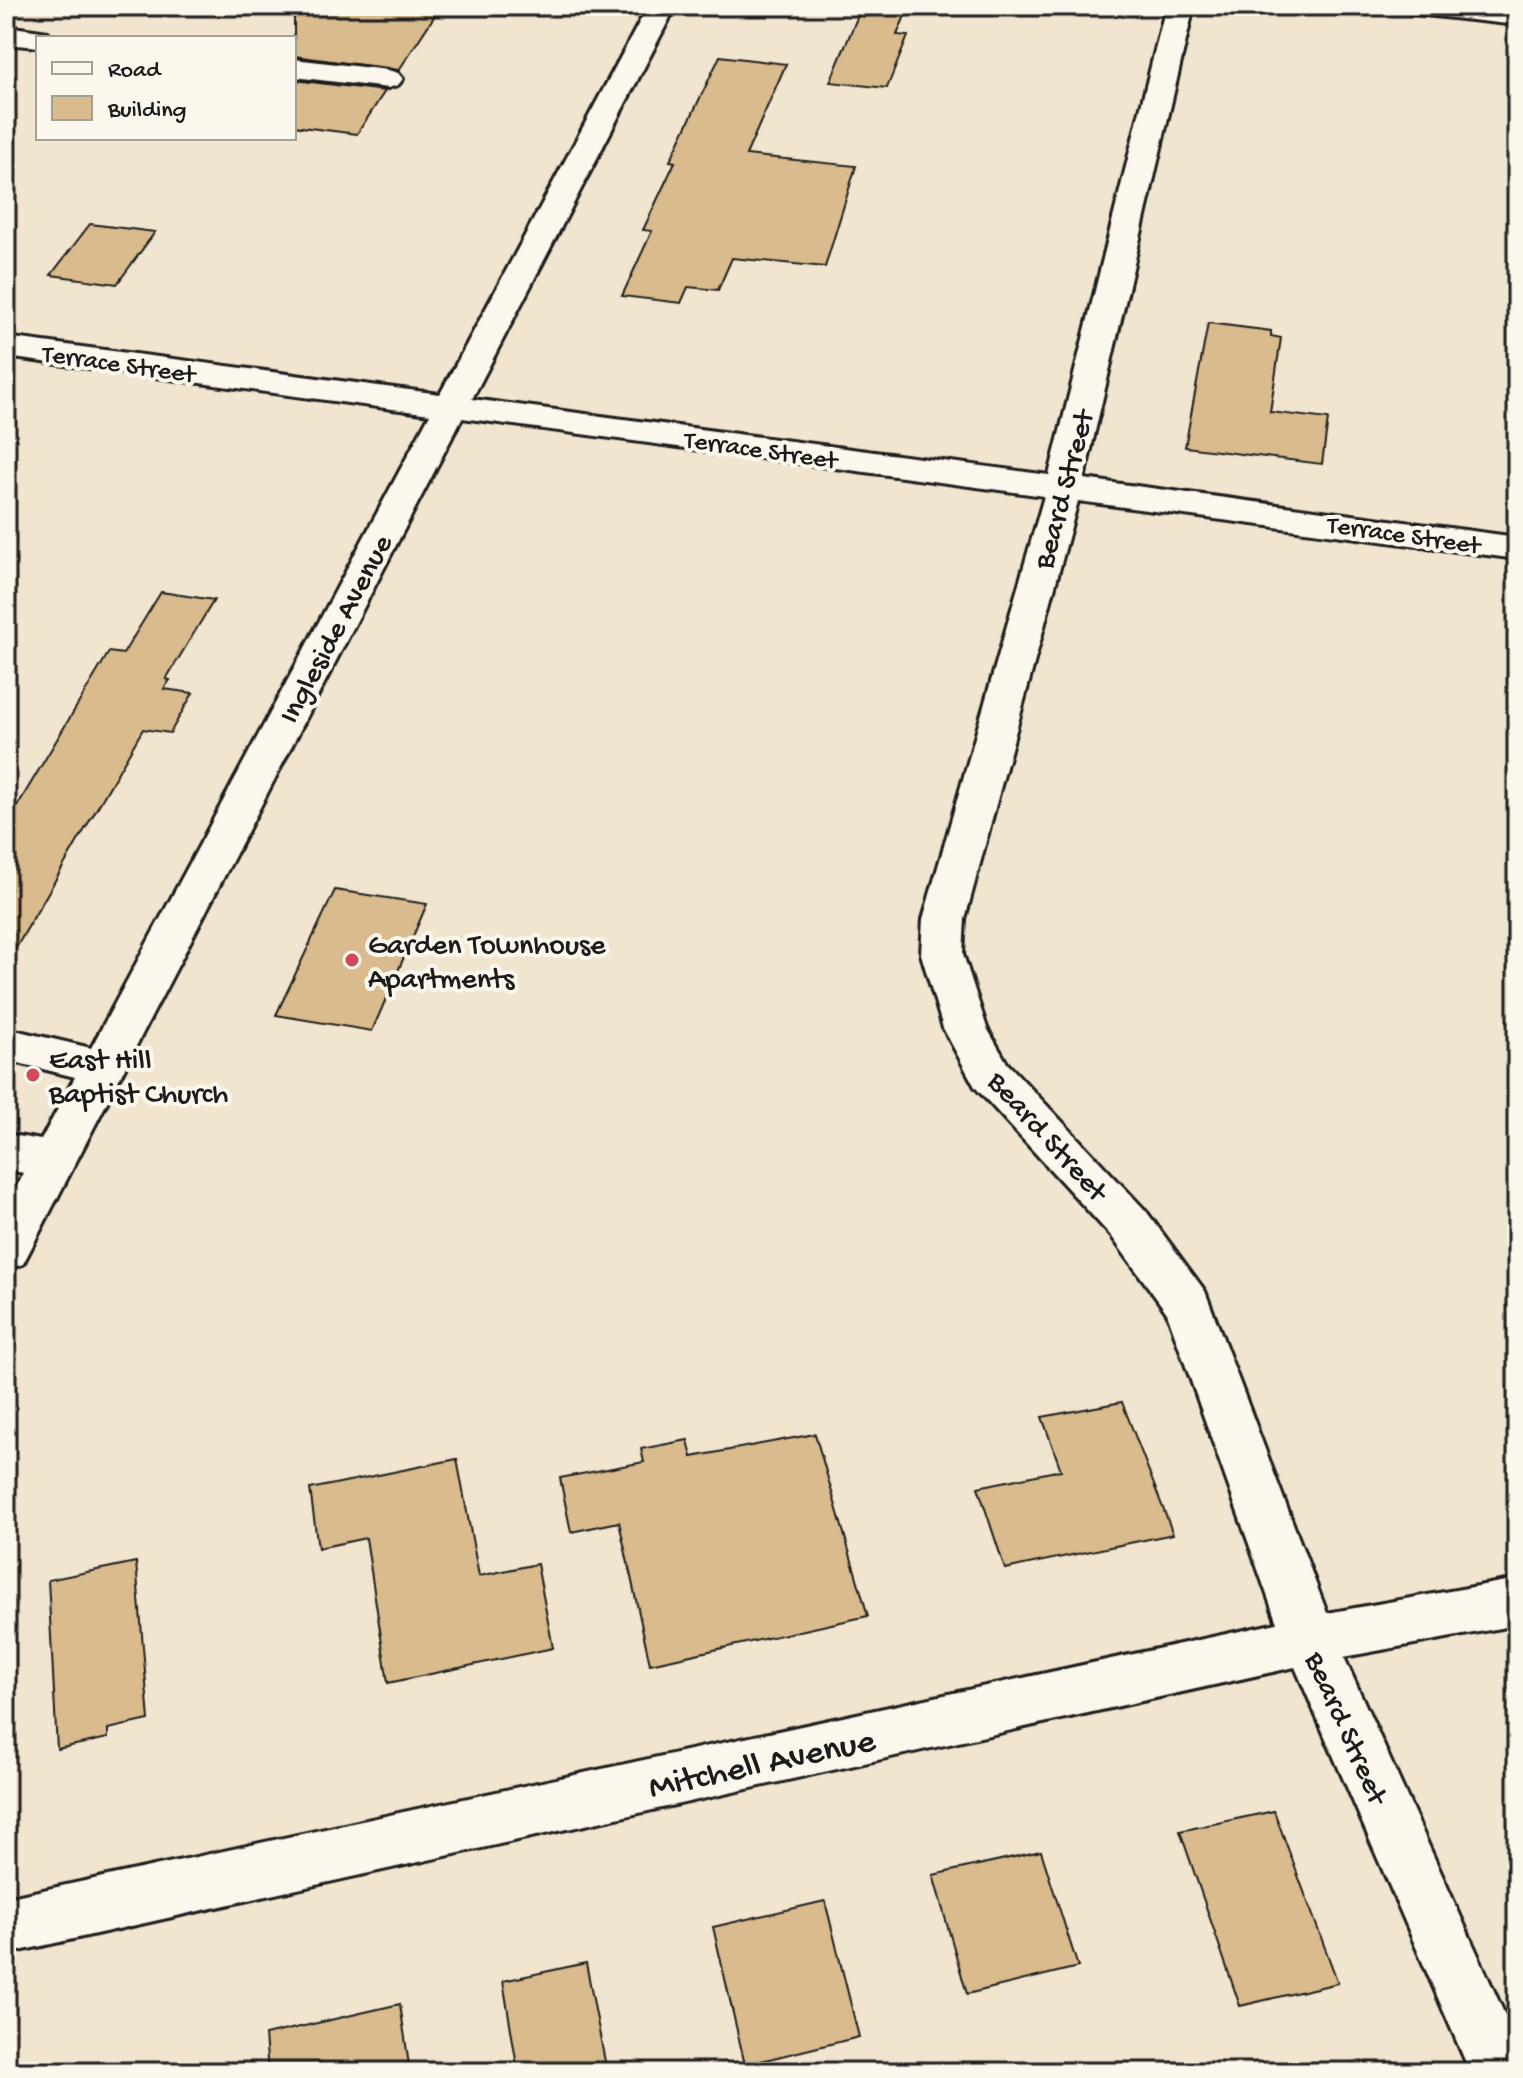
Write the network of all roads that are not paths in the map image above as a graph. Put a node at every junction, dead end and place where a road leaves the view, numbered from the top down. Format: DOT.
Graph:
graph roads {
  1 [pos="662,6"];
  2 [pos="1180,6"];
  3 [pos="1416,6"];
  4 [pos="1517,16"];
  5 [pos="6,35"];
  6 [pos="36,38"];
  7 [pos="296,68"];
  8 [pos="388,79"];
  9 [pos="6,347"];
  10 [pos="451,406"];
  11 [pos="1064,488"];
  12 [pos="1517,548"];
  13 [pos="6,1044"];
  14 [pos="103,1067"];
  15 [pos="6,1152"];
  16 [pos="54,1160"];
  17 [pos="6,1251"];
  18 [pos="1517,1602"];
  19 [pos="1310,1640"];
  20 [pos="6,1926"];
  21 [pos="1500,2072"];
  1 -- 10 [label="street, Ingleside Avenue"];
  2 -- 11 [label="street, Beard Street"];
  3 -- 4 [label="street"];
  5 -- 6 [label="street"];
  7 -- 8 [label="street"];
  9 -- 10 [label="street, Terrace Street"];
  10 -- 11 [label="street, Terrace Street"];
  10 -- 14 [label="street, Ingleside Avenue"];
  11 -- 12 [label="street, Terrace Street"];
  11 -- 19 [label="street, Beard Street"];
  13 -- 14 [label="street"];
  14 -- 16 [label="street, Ingleside Avenue"];
  15 -- 16 [label="street"];
  16 -- 17 [label="street, Ingleside Avenue"];
  18 -- 19 [label="street, Mitchell Avenue"];
  19 -- 20 [label="street, Mitchell Avenue"];
  19 -- 21 [label="street, Beard Street"];
}
